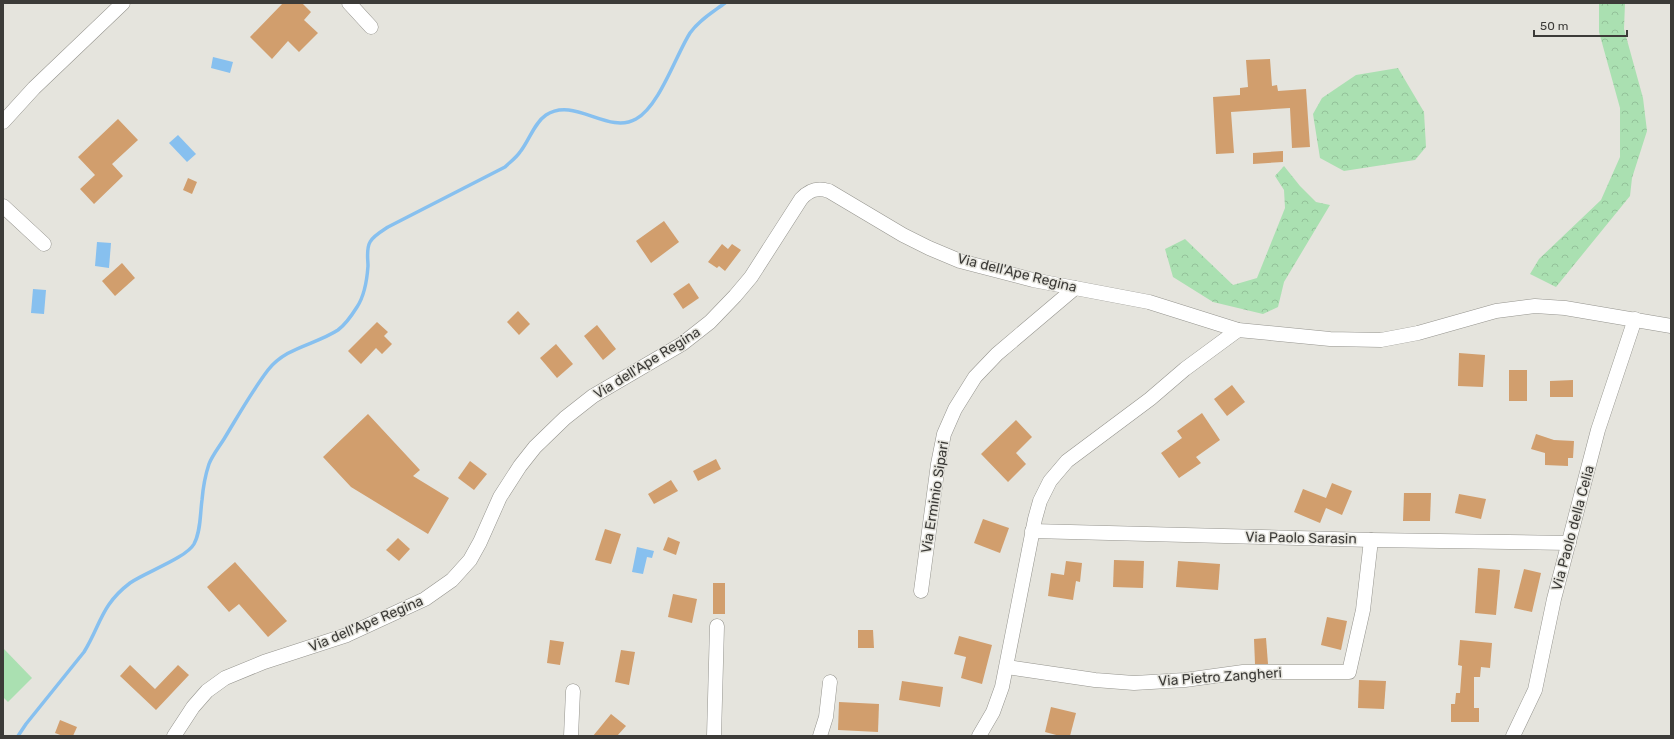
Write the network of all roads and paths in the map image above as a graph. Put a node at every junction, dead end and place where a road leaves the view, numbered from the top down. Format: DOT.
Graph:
graph roads {
  1 [pos="123,3"];
  2 [pos="349,3"];
  3 [pos="371,28"];
  4 [pos="3,122"];
  5 [pos="3,206"];
  6 [pos="44,244"];
  7 [pos="1075,288"];
  8 [pos="1635,319"];
  9 [pos="1671,326"];
  10 [pos="1238,330"];
  11 [pos="1032,531"];
  12 [pos="1371,540"];
  13 [pos="1569,543"];
  14 [pos="920,591"];
  15 [pos="717,626"];
  16 [pos="1007,667"];
  17 [pos="830,682"];
  18 [pos="573,691"];
  19 [pos="174,736"];
  20 [pos="571,736"];
  21 [pos="714,736"];
  22 [pos="820,736"];
  23 [pos="979,736"];
  24 [pos="1513,736"];
  1 -- 4 [label="street"];
  2 -- 3 [label="street"];
  5 -- 6 [label="street"];
  7 -- 10 [label="street, Via dell'Ape Regina"];
  7 -- 14 [label="street, Via Erminio Sipari"];
  7 -- 19 [label="street, Via dell'Ape Regina"];
  8 -- 9 [label="street, Via dell'Ape Regina"];
  8 -- 10 [label="street, Via dell'Ape Regina"];
  8 -- 13 [label="street, Via Paolo della Celia"];
  10 -- 11 [label="street"];
  11 -- 12 [label="street, Via Paolo Sarasin"];
  11 -- 16 [label="street"];
  12 -- 13 [label="street, Via Paolo Sarasin"];
  12 -- 16 [label="street, Via Pietro Zangheri"];
  13 -- 24 [label="street, Via Paolo della Celia"];
  15 -- 21 [label="street"];
  16 -- 23 [label="street"];
  17 -- 22 [label="street"];
  18 -- 20 [label="street"];
}
